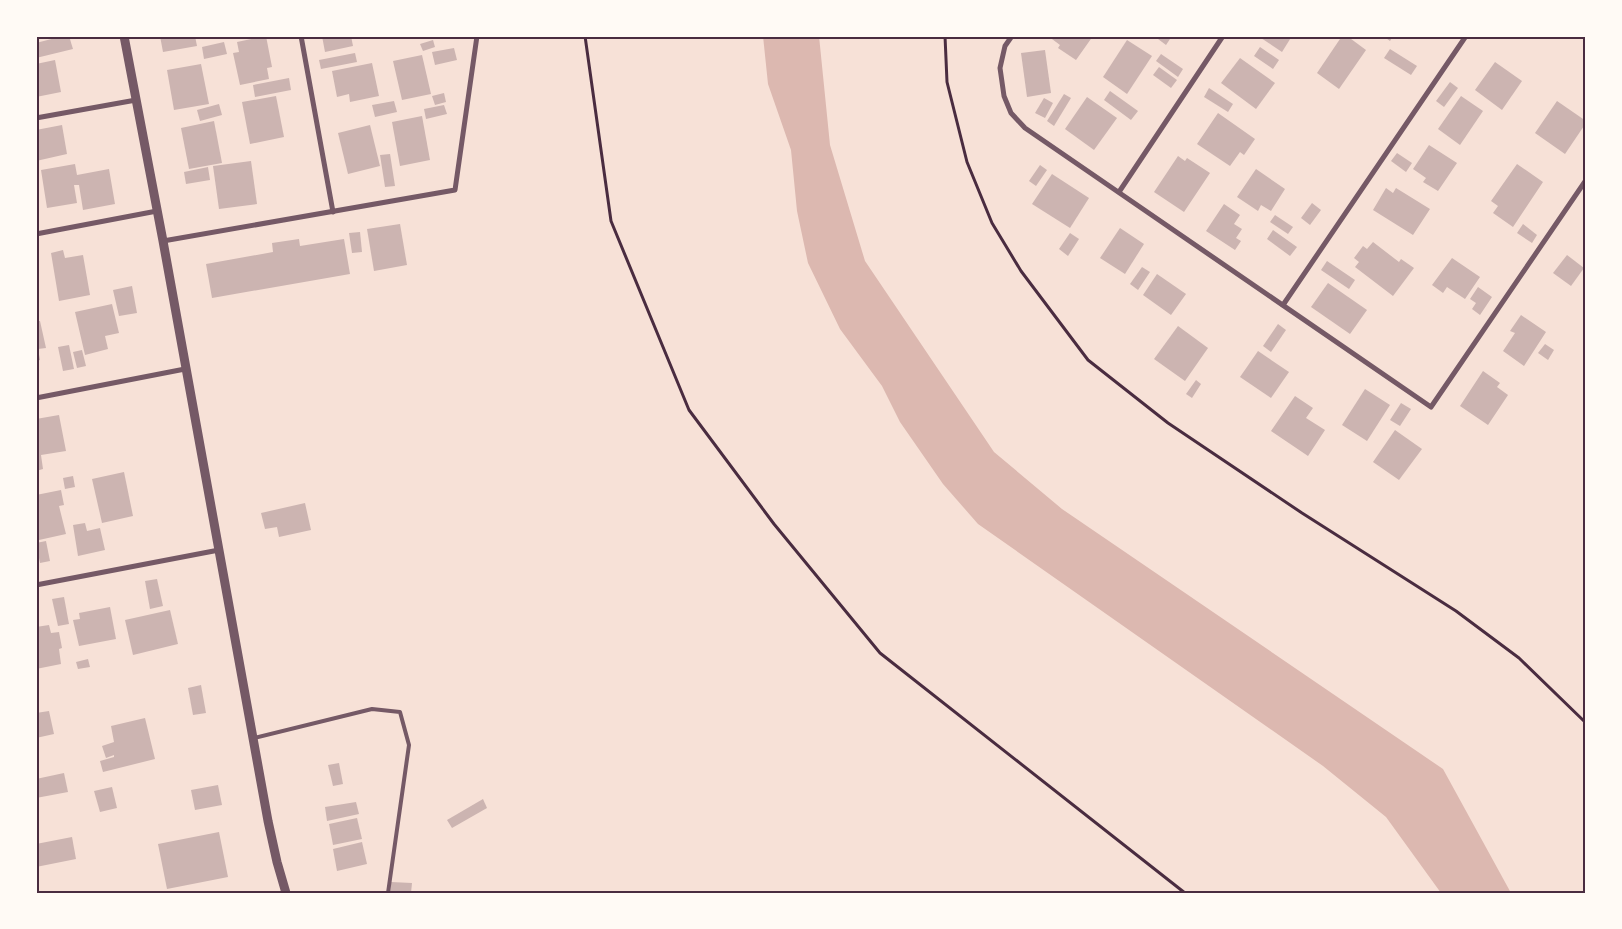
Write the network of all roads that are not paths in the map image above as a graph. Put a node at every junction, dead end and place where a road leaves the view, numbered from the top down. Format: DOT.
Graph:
graph roads {
  1 [pos="124,36"];
  2 [pos="301,36"];
  3 [pos="477,36"];
  4 [pos="1012,36"];
  5 [pos="1223,36"];
  6 [pos="1466,36"];
  7 [pos="136,100"];
  8 [pos="36,118"];
  9 [pos="1586,180"];
  10 [pos="1119,192"];
  11 [pos="157,211"];
  12 [pos="333,212"];
  13 [pos="36,234"];
  14 [pos="163,241"];
  15 [pos="1283,305"];
  16 [pos="185,369"];
  17 [pos="36,398"];
  18 [pos="219,550"];
  19 [pos="36,585"];
  20 [pos="254,739"];
  21 [pos="286,893"];
  22 [pos="388,893"];
  1 -- 7 [label="street"];
  2 -- 12 [label="street"];
  3 -- 12 [label="street"];
  4 -- 10 [label="street"];
  5 -- 10 [label="street"];
  6 -- 15 [label="street"];
  7 -- 8 [label="street"];
  7 -- 11 [label="street"];
  9 -- 15 [label="street"];
  10 -- 15 [label="street"];
  11 -- 13 [label="street"];
  11 -- 14 [label="street"];
  12 -- 14 [label="street"];
  14 -- 16 [label="street"];
  16 -- 17 [label="street"];
  16 -- 18 [label="street"];
  18 -- 19 [label="street"];
  18 -- 20 [label="street"];
  20 -- 21 [label="street"];
  20 -- 22 [label="lane"];
}
